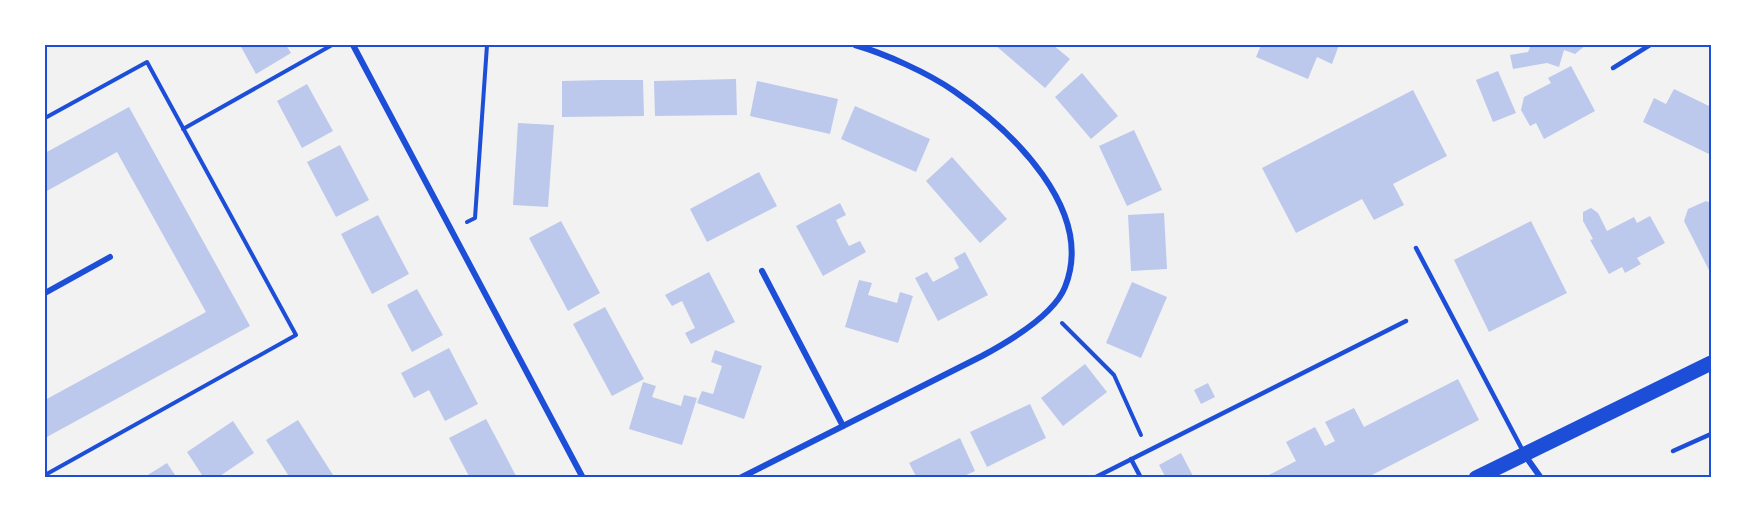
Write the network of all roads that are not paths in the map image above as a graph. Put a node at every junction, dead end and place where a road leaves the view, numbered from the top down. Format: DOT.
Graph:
graph roads {
  1 [pos="353,45"];
  2 [pos="855,45"];
  3 [pos="1650,45"];
  4 [pos="1613,68"];
  5 [pos="1416,248"];
  6 [pos="110,257"];
  7 [pos="762,271"];
  8 [pos="45,293"];
  9 [pos="1406,321"];
  10 [pos="1711,363"];
  11 [pos="843,426"];
  12 [pos="1711,434"];
  13 [pos="1673,451"];
  14 [pos="1524,454"];
  15 [pos="1131,459"];
  16 [pos="583,478"];
  17 [pos="740,478"];
  18 [pos="1095,478"];
  19 [pos="1141,478"];
  20 [pos="1476,478"];
  21 [pos="1541,478"];
  1 -- 16 [label="street"];
  2 -- 11 [label="street"];
  3 -- 4 [label="lane"];
  5 -- 14 [label="lane"];
  6 -- 8 [label="street"];
  7 -- 11 [label="street"];
  9 -- 15 [label="lane"];
  10 -- 14 [label="main road"];
  11 -- 17 [label="street"];
  12 -- 13 [label="lane"];
  14 -- 20 [label="main road"];
  14 -- 21 [label="street"];
  15 -- 18 [label="lane"];
  15 -- 19 [label="lane"];
}
